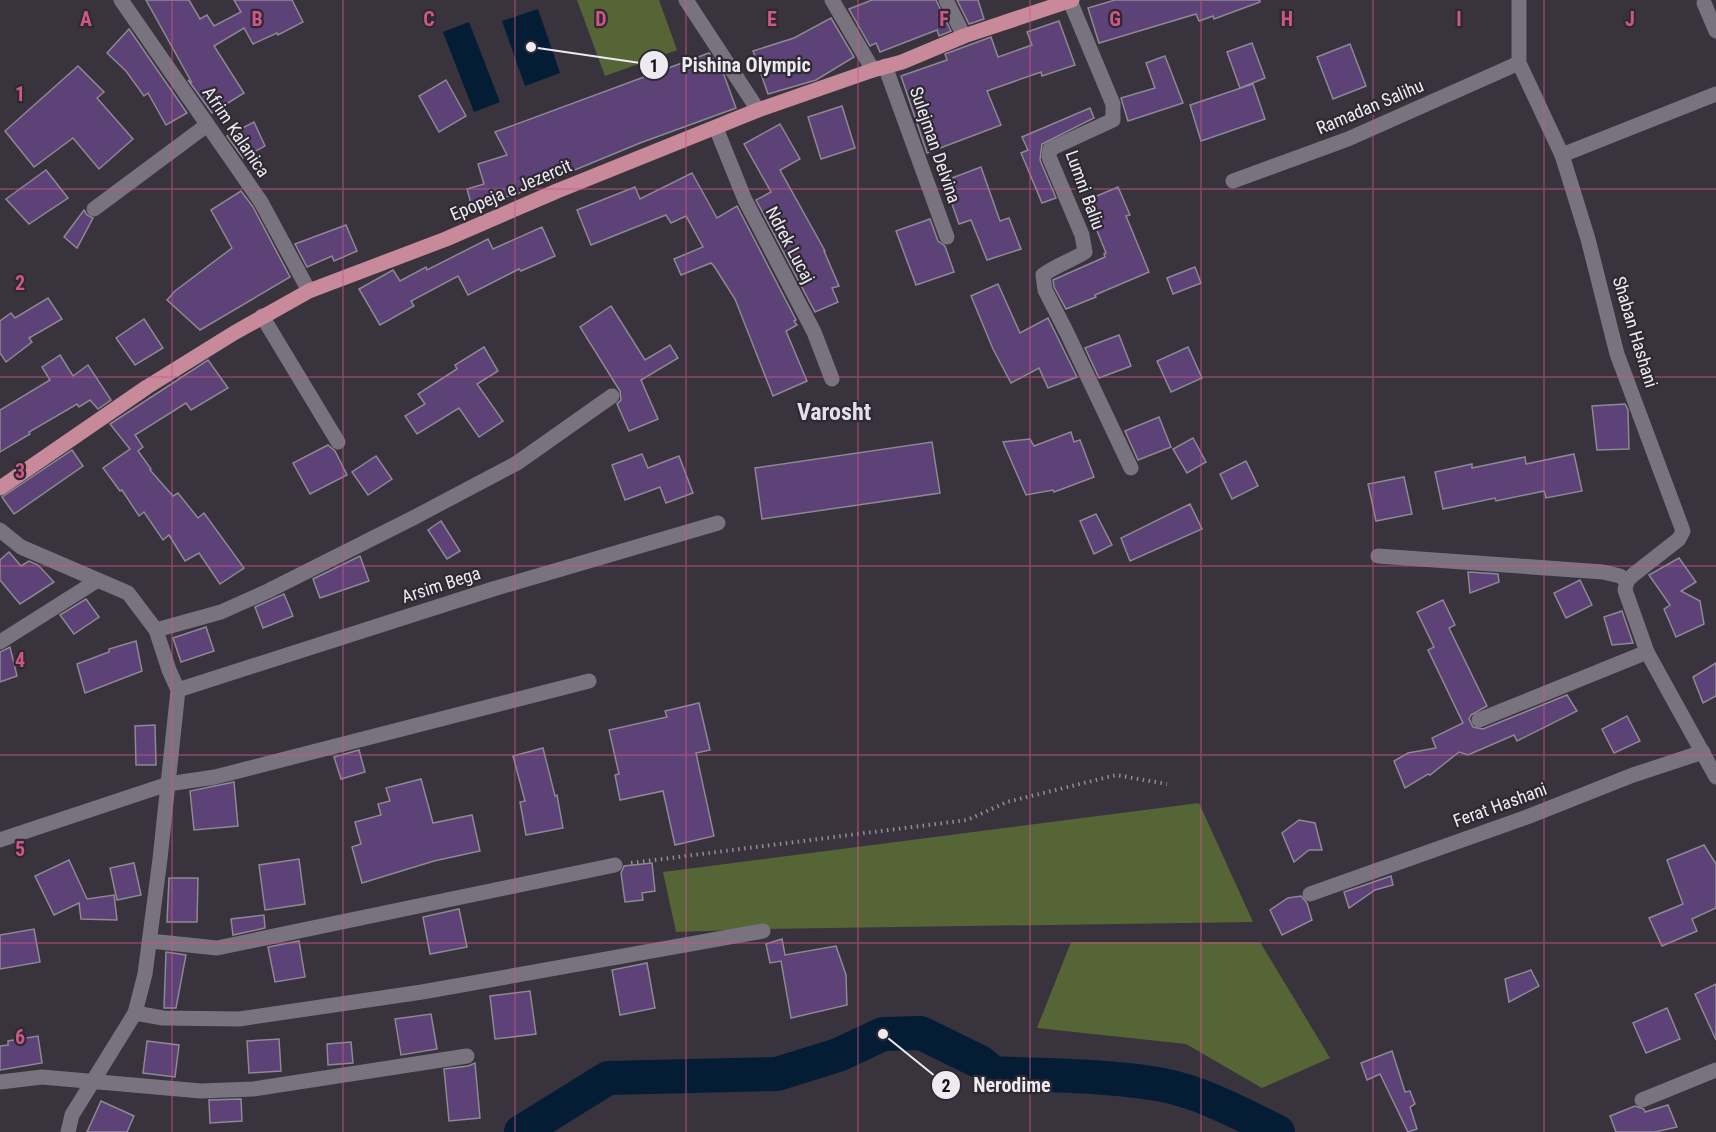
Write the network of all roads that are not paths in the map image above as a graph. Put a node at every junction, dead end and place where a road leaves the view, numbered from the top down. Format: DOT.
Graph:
graph roads {
  1 [pos="121,0"];
  2 [pos="686,0"];
  3 [pos="832,0"];
  4 [pos="946,0"];
  5 [pos="1071,0"];
  6 [pos="1519,0"];
  7 [pos="1704,3"];
  8 [pos="1716,31"];
  9 [pos="963,36"];
  10 [pos="1519,63"];
  11 [pos="879,68"];
  12 [pos="1716,94"];
  13 [pos="758,110"];
  14 [pos="207,125"];
  15 [pos="716,128"];
  16 [pos="1562,155"];
  17 [pos="1233,181"];
  18 [pos="94,209"];
  19 [pos="947,237"];
  20 [pos="309,291"];
  21 [pos="262,316"];
  22 [pos="832,379"];
  23 [pos="612,396"];
  24 [pos="338,442"];
  25 [pos="1131,468"];
  26 [pos="0,488"];
  27 [pos="718,523"];
  28 [pos="0,530"];
  29 [pos="1378,556"];
  30 [pos="98,580"];
  31 [pos="1627,581"];
  32 [pos="156,630"];
  33 [pos="0,642"];
  34 [pos="1647,651"];
  35 [pos="589,681"];
  36 [pos="178,690"];
  37 [pos="1479,720"];
  38 [pos="1703,752"];
  39 [pos="1716,777"];
  40 [pos="168,784"];
  41 [pos="0,840"];
  42 [pos="615,865"];
  43 [pos="1310,894"];
  44 [pos="763,931"];
  45 [pos="150,941"];
  46 [pos="135,1013"];
  47 [pos="467,1056"];
  48 [pos="1716,1070"];
  49 [pos="0,1082"];
  50 [pos="91,1082"];
  51 [pos="1642,1100"];
  52 [pos="68,1132"];
  1 -- 14 [label="street, Afrim Kalanica"];
  2 -- 13 [label="street"];
  3 -- 11 [label="street, Sulejman Delvina"];
  4 -- 9 [label="street"];
  5 -- 9 [label="main road, Epopeja e Jezercit"];
  5 -- 25 [label="street, Lumni Baliu"];
  6 -- 10 [label="street, Shaban Hashani"];
  7 -- 8 [label="street"];
  9 -- 11 [label="main road, Epopeja e Jezercit"];
  10 -- 16 [label="street, Shaban Hashani"];
  10 -- 17 [label="street, Ramadan Salihu"];
  11 -- 13 [label="main road, Epopeja e Jezercit"];
  11 -- 19 [label="street, Sulejman Delvina"];
  12 -- 16 [label="street"];
  13 -- 15 [label="main road, Epopeja e Jezercit"];
  14 -- 18 [label="street"];
  14 -- 20 [label="street, Afrim Kalanica"];
  15 -- 20 [label="main road, Epopeja e Jezercit"];
  15 -- 22 [label="street, Ndrek Lucaj"];
  16 -- 31 [label="street, Shaban Hashani"];
  20 -- 21 [label="main road, Epopeja e Jezercit"];
  21 -- 24 [label="street"];
  21 -- 26 [label="main road, Epopeja e Jezercit"];
  23 -- 32 [label="street"];
  27 -- 36 [label="street, Arsim Bega"];
  28 -- 30 [label="street"];
  29 -- 31 [label="street"];
  30 -- 32 [label="street"];
  30 -- 33 [label="street"];
  31 -- 34 [label="street"];
  32 -- 36 [label="street"];
  34 -- 37 [label="street"];
  34 -- 38 [label="street"];
  35 -- 40 [label="street"];
  36 -- 40 [label="street"];
  38 -- 39 [label="street"];
  38 -- 43 [label="street, Ferat Hashani"];
  40 -- 41 [label="street"];
  40 -- 45 [label="street"];
  42 -- 45 [label="street"];
  44 -- 46 [label="street"];
  45 -- 46 [label="street"];
  46 -- 50 [label="street"];
  47 -- 50 [label="street"];
  48 -- 51 [label="street"];
  49 -- 50 [label="street"];
  50 -- 52 [label="street"];
}
